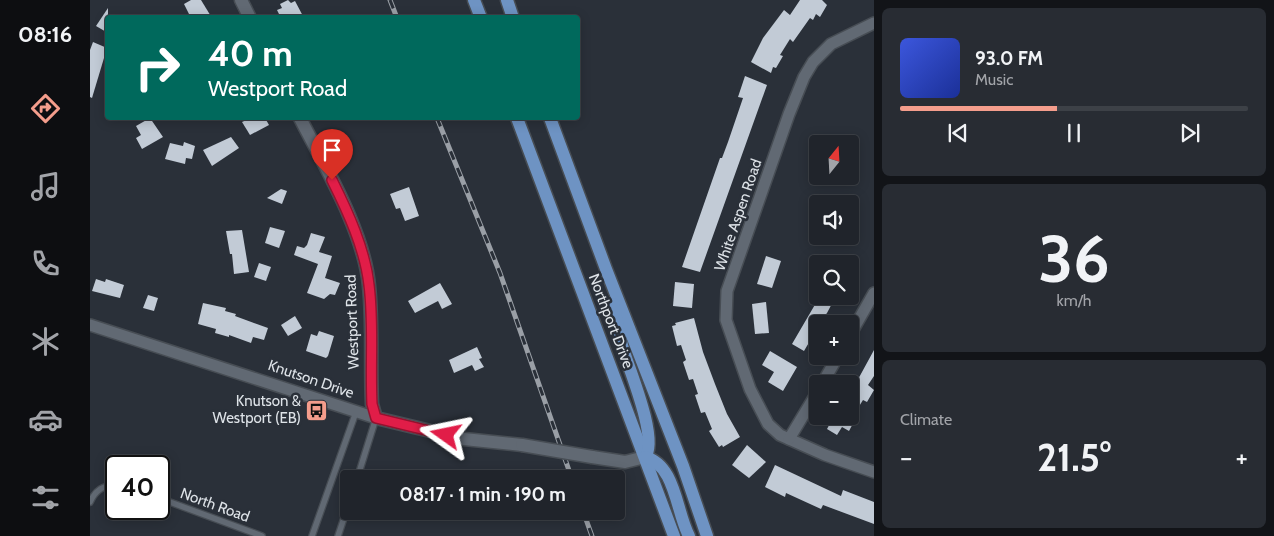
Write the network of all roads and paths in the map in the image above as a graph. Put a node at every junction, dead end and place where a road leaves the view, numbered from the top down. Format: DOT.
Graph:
graph roads {
  1 [pos="241,0"];
  2 [pos="474,0"];
  3 [pos="507,0"];
  4 [pos="248,15"];
  5 [pos="479,15"];
  6 [pos="513,15"];
  7 [pos="874,22"];
  8 [pos="301,120"];
  9 [pos="518,120"];
  10 [pos="551,120"];
  11 [pos="606,269"];
  12 [pos="874,293"];
  13 [pos="859,319"];
  14 [pos="90,325"];
  15 [pos="809,406"];
  16 [pos="356,412"];
  17 [pos="376,418"];
  18 [pos="789,439"];
  19 [pos="645,457"];
  20 [pos="360,470"];
  21 [pos="874,472"];
  22 [pos="105,487"];
  23 [pos="90,502"];
  24 [pos="170,502"];
  25 [pos="343,520"];
  26 [pos="262,536"];
  27 [pos="312,536"];
  28 [pos="338,536"];
  29 [pos="674,536"];
  30 [pos="689,536"];
  31 [pos="707,536"];
  1 -- 4 [label="street"];
  2 -- 5 [label="main road"];
  3 -- 6 [label="main road"];
  7 -- 18 [label="street, White Aspen Road"];
  8 -- 17 [label="street, Westport Road"];
  9 -- 19 [label="main road, Northport Drive"];
  10 -- 11 [label="main road, Northport Drive"];
  11 -- 19 [label="main road"];
  11 -- 31 [label="main road, Northport Drive"];
  12 -- 13 [label="street"];
  14 -- 16 [label="street, Knutson Drive"];
  15 -- 18 [label="street"];
  16 -- 17 [label="street, Knutson Drive"];
  16 -- 27 [label="lane"];
  17 -- 19 [label="street, Knutson Drive, bridge"];
  17 -- 20 [label="lane"];
  18 -- 21 [label="street, White Aspen Road"];
  19 -- 29 [label="main road, Northport Drive"];
  19 -- 30 [label="main road"];
  22 -- 23 [label="lane"];
  24 -- 26 [label="lane, North Road"];
  25 -- 28 [label="lane"];
}
